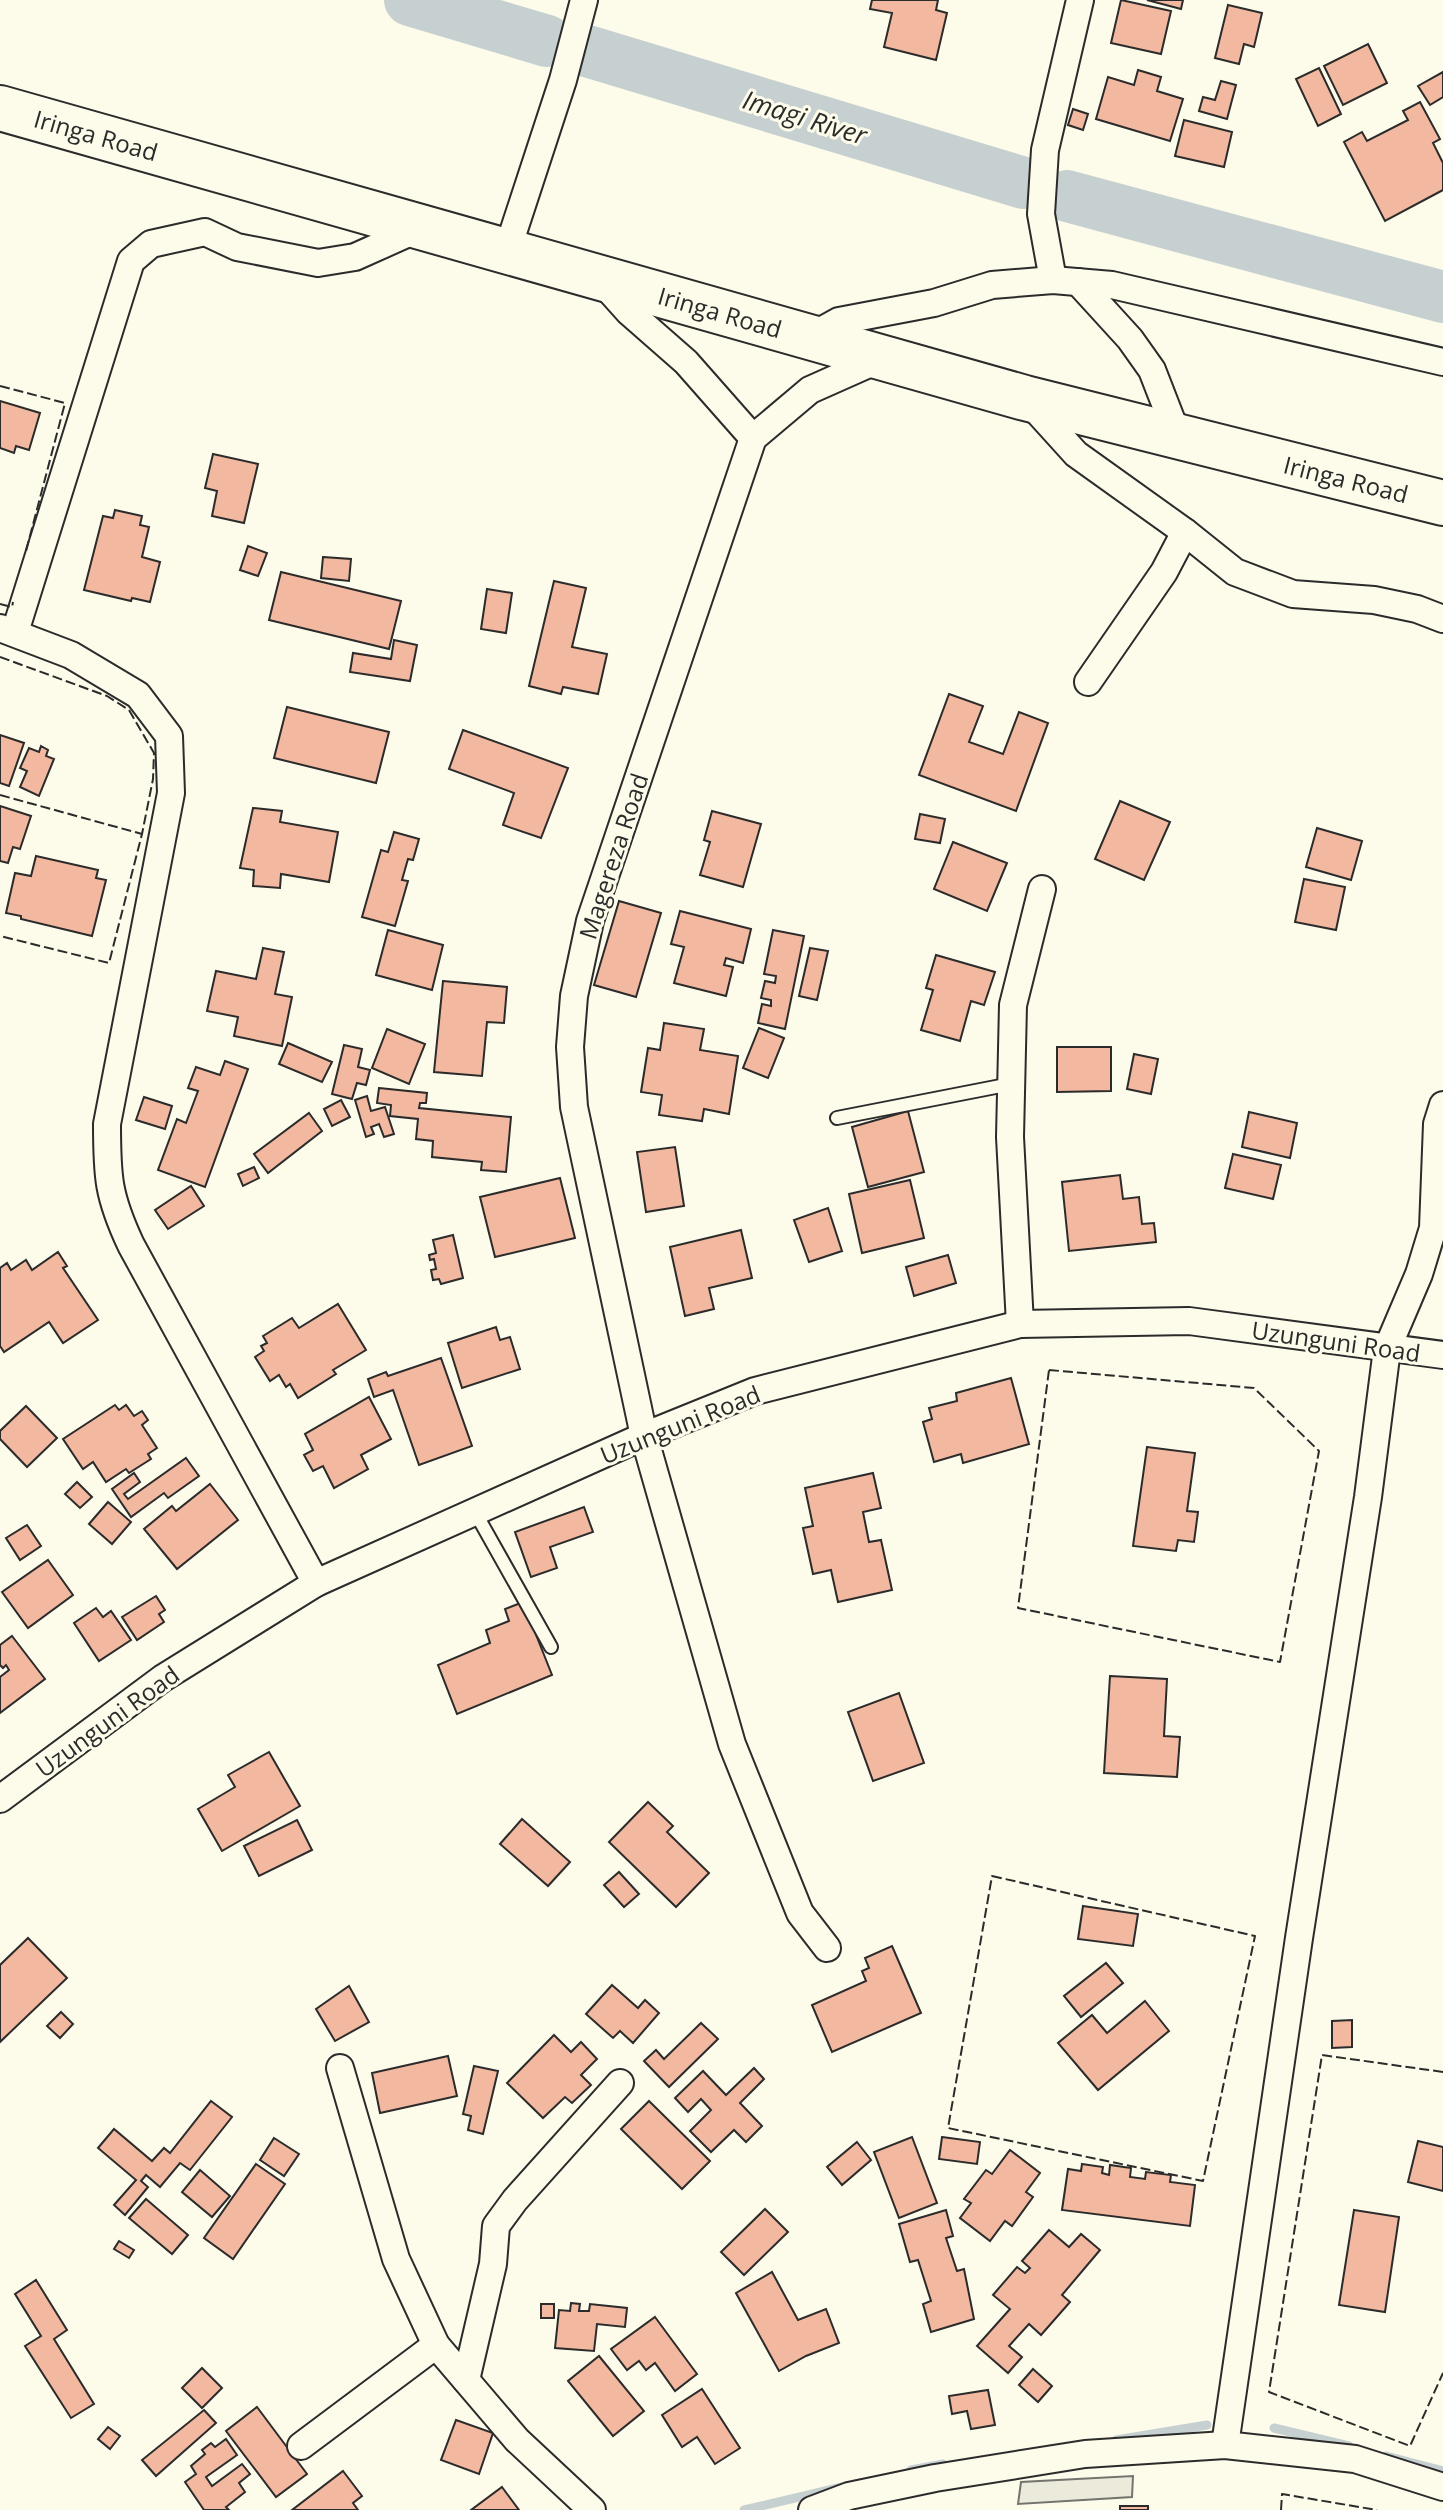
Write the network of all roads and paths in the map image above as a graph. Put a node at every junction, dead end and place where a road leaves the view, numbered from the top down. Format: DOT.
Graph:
graph roads {
  1 [pos="584,0"];
  2 [pos="1080,0"];
  3 [pos="0,108"];
  4 [pos="422,227"];
  5 [pos="507,251"];
  6 [pos="598,278"];
  7 [pos="1065,281"];
  8 [pos="810,337"];
  9 [pos="882,358"];
  10 [pos="1443,362"];
  11 [pos="1025,398"];
  12 [pos="1178,437"];
  13 [pos="753,438"];
  14 [pos="1443,503"];
  15 [pos="1185,532"];
  16 [pos="1443,619"];
  17 [pos="7,630"];
  18 [pos="1088,682"];
  19 [pos="1042,889"];
  20 [pos="1011,1084"];
  21 [pos="1443,1105"];
  22 [pos="837,1118"];
  23 [pos="1020,1324"];
  24 [pos="1387,1349"];
  25 [pos="1443,1355"];
  26 [pos="644,1436"];
  27 [pos="475,1512"];
  28 [pos="316,1583"];
  29 [pos="551,1647"];
  30 [pos="0,1799"];
  31 [pos="827,1948"];
  32 [pos="340,2068"];
  33 [pos="620,2083"];
  34 [pos="436,2345"];
  35 [pos="466,2380"];
  36 [pos="1225,2445"];
  37 [pos="301,2446"];
  38 [pos="1443,2487"];
  39 [pos="592,2510"];
  40 [pos="812,2510"];
  1 -- 5 [label="street"];
  2 -- 7 [label="street"];
  3 -- 4 [label="highway, Iringa Road"];
  4 -- 5 [label="highway, Iringa Road"];
  4 -- 17 [label="street"];
  5 -- 6 [label="highway, Iringa Road"];
  6 -- 8 [label="highway, Iringa Road"];
  6 -- 13 [label="street"];
  7 -- 8 [label="street"];
  7 -- 10 [label="street"];
  7 -- 12 [label="street"];
  8 -- 9 [label="highway, Iringa Road"];
  9 -- 11 [label="highway, Iringa Road"];
  9 -- 13 [label="street"];
  11 -- 12 [label="highway, Iringa Road"];
  11 -- 15 [label="street"];
  12 -- 14 [label="highway, Iringa Road"];
  13 -- 26 [label="street, Magereza Road"];
  15 -- 16 [label="street"];
  15 -- 18 [label="street"];
  17 -- 28 [label="street"];
  19 -- 20 [label="street"];
  20 -- 22 [label="lane"];
  20 -- 23 [label="street"];
  21 -- 24 [label="street"];
  23 -- 24 [label="street, Uzunguni Road"];
  23 -- 26 [label="street, Uzunguni Road"];
  24 -- 25 [label="street, Uzunguni Road"];
  24 -- 36 [label="street"];
  26 -- 27 [label="street, Uzunguni Road"];
  26 -- 31 [label="street, Magereza Road"];
  27 -- 28 [label="street, Uzunguni Road"];
  27 -- 29 [label="lane"];
  28 -- 30 [label="street, Uzunguni Road"];
  32 -- 34 [label="street"];
  33 -- 35 [label="street"];
  34 -- 35 [label="street"];
  34 -- 37 [label="street"];
  35 -- 39 [label="street"];
  36 -- 38 [label="street"];
  36 -- 40 [label="street"];
}
